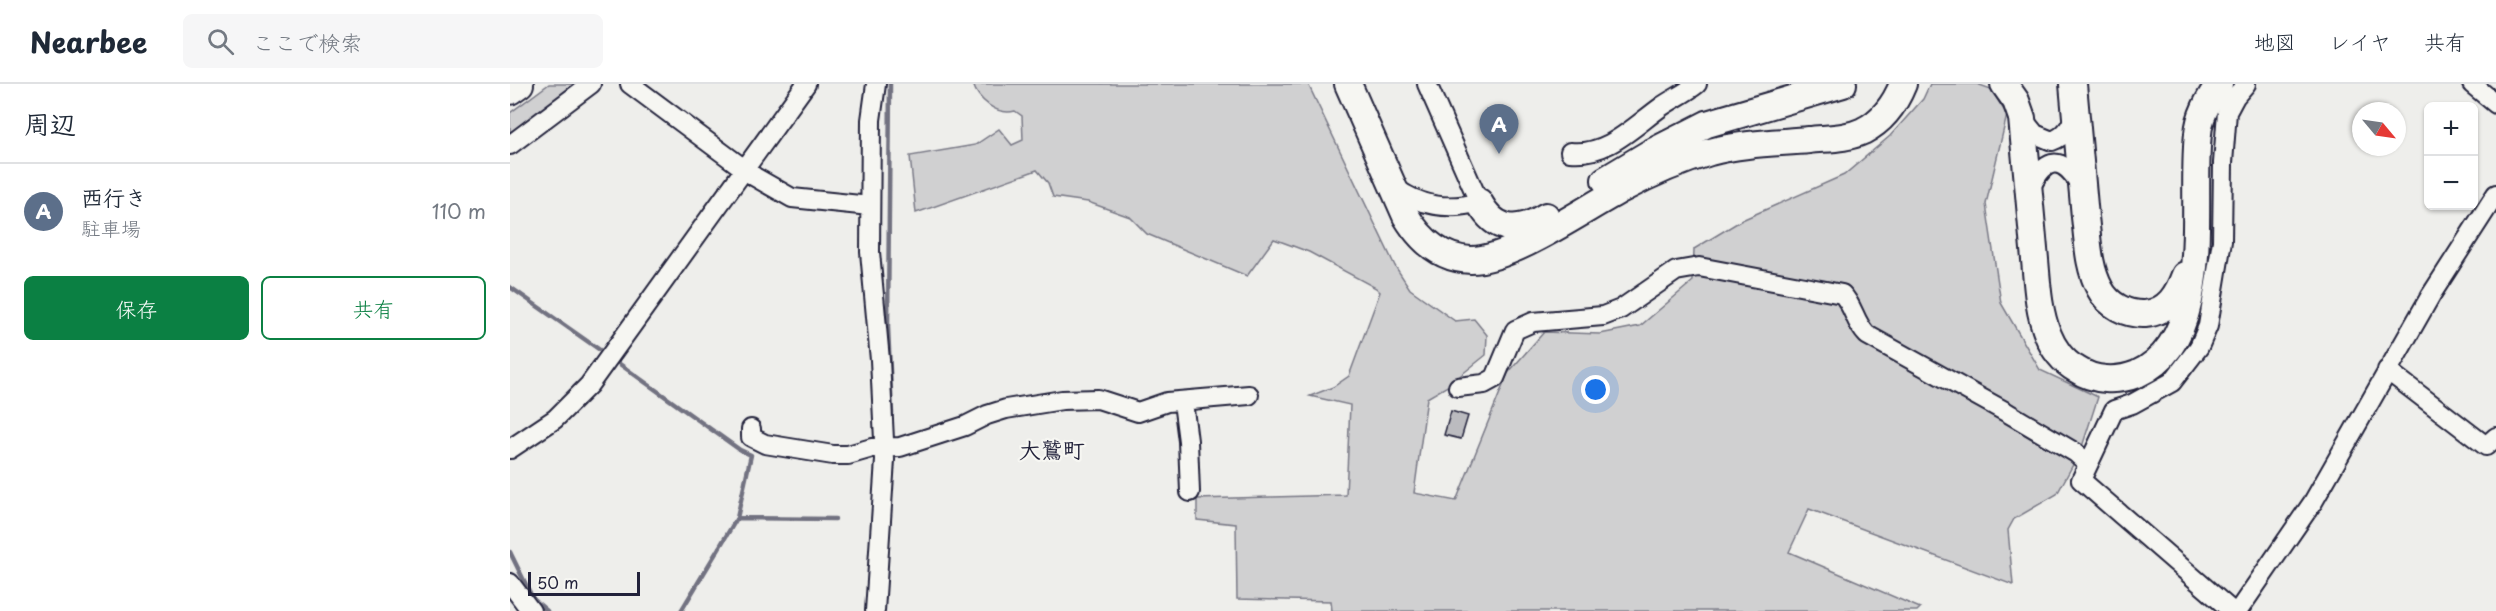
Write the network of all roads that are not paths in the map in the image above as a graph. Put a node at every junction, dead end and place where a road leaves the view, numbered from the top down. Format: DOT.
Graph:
graph roads {
  1 [pos="520,84"];
  2 [pos="591,84"];
  3 [pos="630,84"];
  4 [pos="806,84"];
  5 [pos="876,84"];
  6 [pos="1348,84"];
  7 [pos="1427,84"];
  8 [pos="1697,84"];
  9 [pos="1843,84"];
  10 [pos="2004,84"];
  11 [pos="2073,84"];
  12 [pos="2218,84"];
  13 [pos="2246,84"];
  14 [pos="2472,84"];
  15 [pos="1900,91"];
  16 [pos="510,92"];
  17 [pos="2496,104"];
  18 [pos="2076,114"];
  19 [pos="2022,118"];
  20 [pos="510,145"];
  21 [pos="1570,152"];
  22 [pos="745,170"];
  23 [pos="1394,187"];
  24 [pos="2082,189"];
  25 [pos="2029,191"];
  26 [pos="2496,194"];
  27 [pos="1479,202"];
  28 [pos="870,206"];
  29 [pos="2196,246"];
  30 [pos="2387,370"];
  31 [pos="1458,387"];
  32 [pos="1249,395"];
  33 [pos="1184,402"];
  34 [pos="751,429"];
  35 [pos="2496,437"];
  36 [pos="510,448"];
  37 [pos="884,448"];
  38 [pos="2088,464"];
  39 [pos="1191,492"];
  40 [pos="510,584"];
  41 [pos="531,611"];
  42 [pos="875,611"];
  43 [pos="2232,611"];
  44 [pos="2238,611"];
  1 -- 16 [label="highway"];
  2 -- 20 [label="street"];
  3 -- 22 [label="street"];
  4 -- 22 [label="street"];
  5 -- 28 [label="street"];
  6 -- 23 [label="highway"];
  7 -- 27 [label="street"];
  8 -- 21 [label="street"];
  9 -- 27 [label="highway"];
  10 -- 19 [label="highway"];
  11 -- 18 [label="highway"];
  12 -- 29 [label="highway"];
  13 -- 38 [label="street"];
  14 -- 17 [label="street"];
  15 -- 23 [label="highway"];
  18 -- 19 [label="street"];
  18 -- 24 [label="highway"];
  19 -- 25 [label="highway"];
  22 -- 28 [label="street"];
  22 -- 36 [label="street"];
  23 -- 27 [label="street"];
  24 -- 25 [label="street"];
  24 -- 29 [label="highway"];
  25 -- 29 [label="highway"];
  26 -- 30 [label="street"];
  28 -- 37 [label="street"];
  30 -- 35 [label="street"];
  30 -- 44 [label="street"];
  31 -- 38 [label="street"];
  32 -- 33 [label="street"];
  33 -- 37 [label="street"];
  33 -- 39 [label="street"];
  34 -- 37 [label="street"];
  37 -- 42 [label="street"];
  38 -- 43 [label="street"];
  40 -- 41 [label="street"];
}
